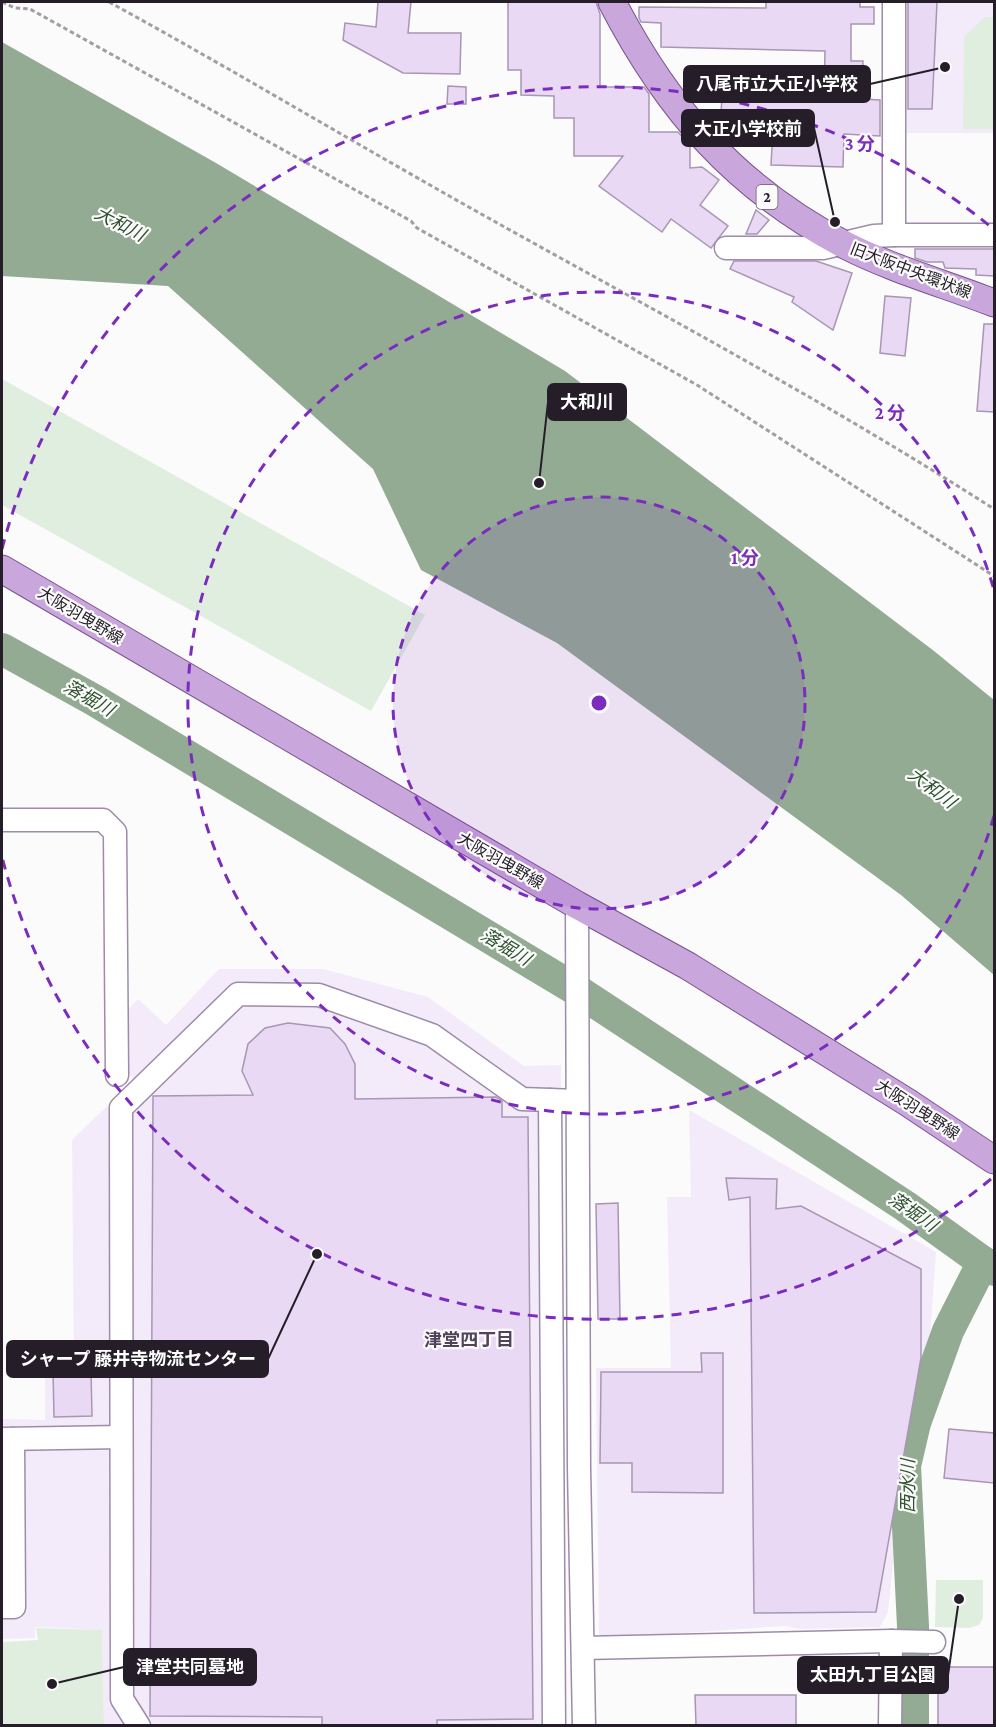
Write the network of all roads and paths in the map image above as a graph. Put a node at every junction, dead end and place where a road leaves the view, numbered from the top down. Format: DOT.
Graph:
graph roads {
  1 [pos="2,2"];
  2 [pos="109,2"];
  3 [pos="612,2"];
  4 [pos="894,2"];
  5 [pos="894,235"];
  6 [pos="994,235"];
  7 [pos="845,245"];
  8 [pos="726,248"];
  9 [pos="994,303"];
  10 [pos="994,509"];
  11 [pos="2,569"];
  12 [pos="994,576"];
  13 [pos="2,819"];
  14 [pos="577,905"];
  15 [pos="117,1075"];
  16 [pos="550,1100"];
  17 [pos="577,1101"];
  18 [pos="994,1160"];
  19 [pos="121,1437"];
  20 [pos="7,1439"];
  21 [pos="7,1526"];
  22 [pos="8,1568"];
  23 [pos="2,1607"];
  24 [pos="897,1641"];
  25 [pos="934,1642"];
  26 [pos="583,1648"];
  27 [pos="139,1725"];
  28 [pos="554,1725"];
  29 [pos="584,1725"];
  30 [pos="890,1725"];
  1 -- 12 [label="path"];
  2 -- 10 [label="path"];
  3 -- 7 [label="main road, 旧大阪中央環状線 / 2"];
  4 -- 5 [label="street"];
  5 -- 6 [label="street"];
  5 -- 7 [label="street"];
  7 -- 8 [label="street"];
  7 -- 9 [label="main road, 旧大阪中央環状線 / 2"];
  11 -- 14 [label="main road, 大阪羽曳野線"];
  13 -- 15 [label="street"];
  14 -- 17 [label="street"];
  14 -- 18 [label="main road, 大阪羽曳野線"];
  16 -- 17 [label="street"];
  16 -- 19 [label="street"];
  16 -- 28 [label="street"];
  17 -- 26 [label="street"];
  19 -- 20 [label="street"];
  19 -- 27 [label="street"];
  20 -- 21 [label="street"];
  21 -- 22 [label="street"];
  22 -- 23 [label="street"];
  24 -- 25 [label="street"];
  24 -- 26 [label="street"];
  24 -- 30 [label="street"];
  26 -- 29 [label="street"];
}
